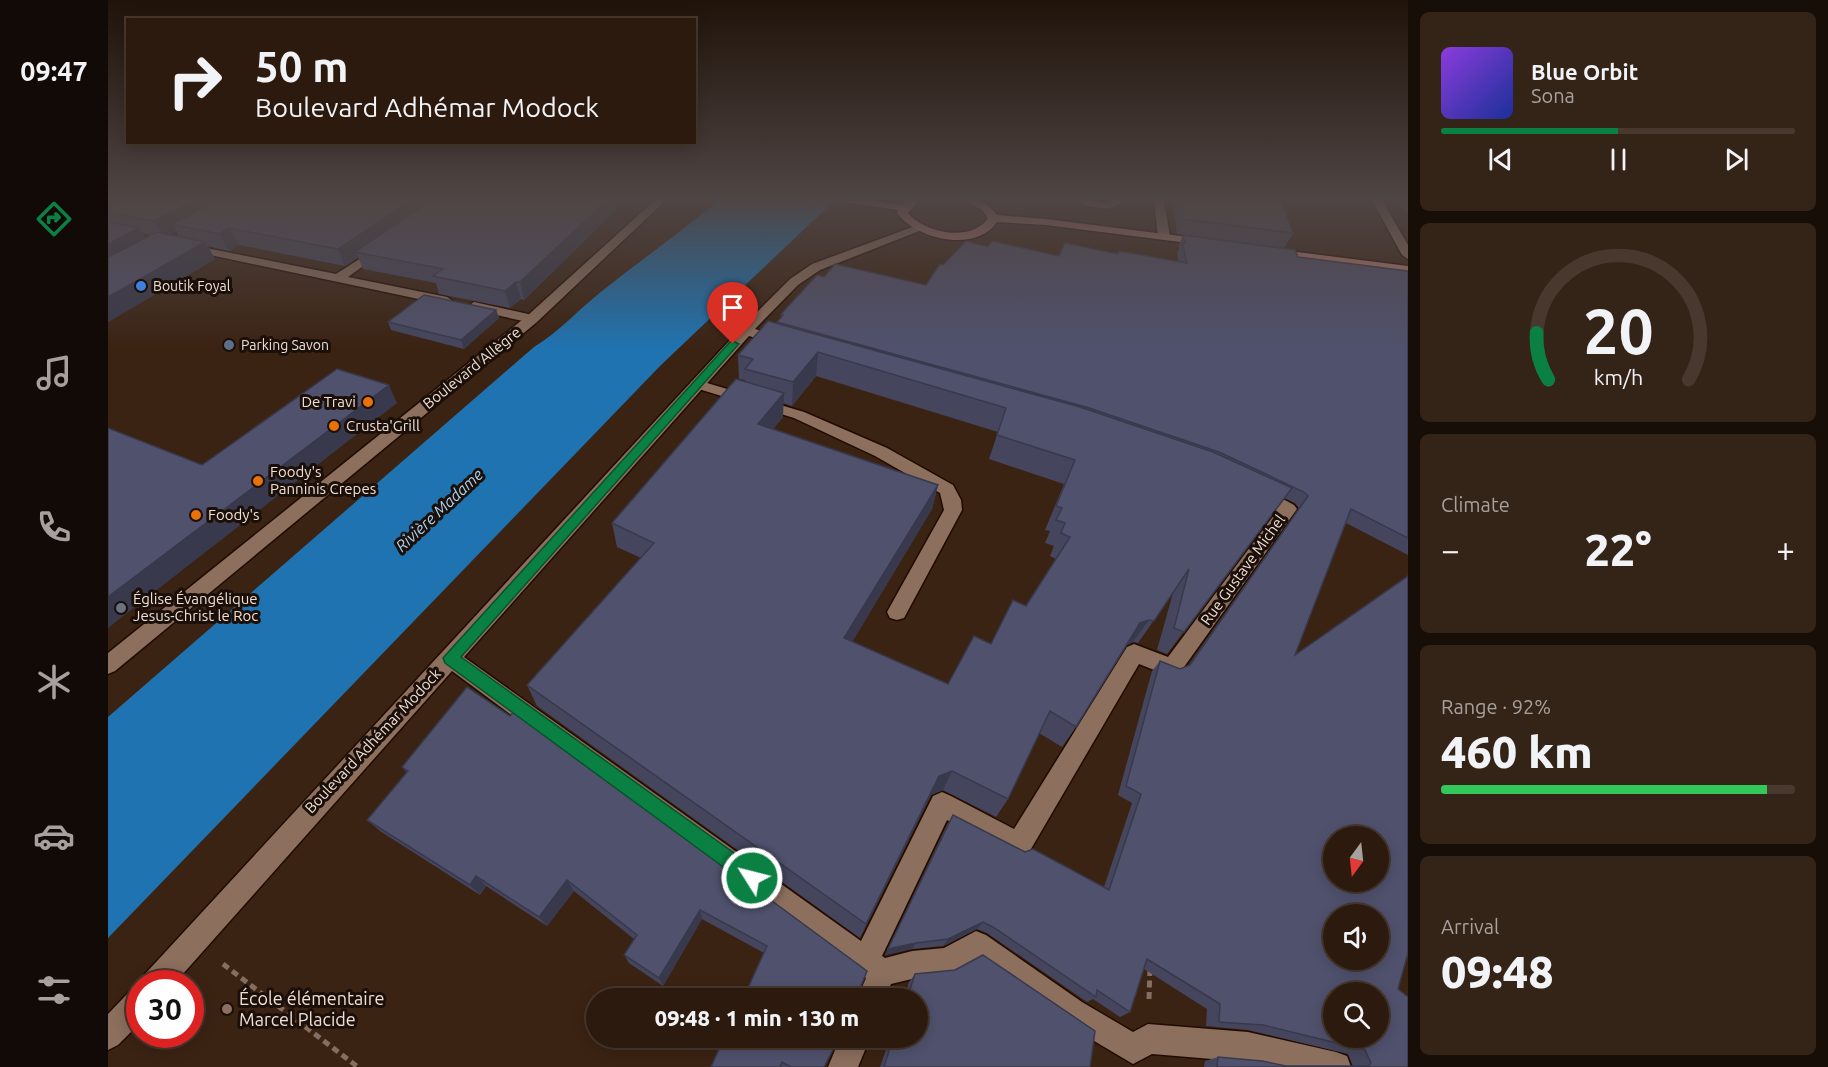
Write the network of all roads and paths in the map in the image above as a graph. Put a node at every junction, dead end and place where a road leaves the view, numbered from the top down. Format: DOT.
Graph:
graph roads {
  1 [pos="202,250"];
  2 [pos="379,250"];
  3 [pos="607,250"];
  4 [pos="861,250"];
  5 [pos="1258,250"];
  6 [pos="1408,270"];
  7 [pos="339,278"];
  8 [pos="532,319"];
  9 [pos="746,331"];
  10 [pos="801,347"];
  11 [pos="697,384"];
  12 [pos="1243,487"];
  13 [pos="897,612"];
  14 [pos="450,658"];
  15 [pos="108,665"];
  16 [pos="193,941"];
  17 [pos="1152,960"];
  18 [pos="874,967"];
  19 [pos="167,970"];
  20 [pos="872,988"];
  21 [pos="126,1016"];
  22 [pos="108,1035"];
  23 [pos="1148,1039"];
  24 [pos="851,1048"];
  25 [pos="358,1067"];
  26 [pos="843,1067"];
  27 [pos="1336,1067"];
  1 -- 7 [label="street"];
  2 -- 7 [label="street"];
  3 -- 8 [label="street, Boulevard Allègre"];
  4 -- 9 [label="street, Boulevard Adhémar Modock"];
  5 -- 6 [label="main road"];
  7 -- 8 [label="street"];
  8 -- 15 [label="street, Boulevard Allègre"];
  9 -- 10 [label="street"];
  9 -- 11 [label="street, Boulevard Adhémar Modock"];
  11 -- 13 [label="street"];
  11 -- 14 [label="street, Boulevard Adhémar Modock"];
  12 -- 18 [label="street, Rue Gustave Michel"];
  14 -- 16 [label="street, Boulevard Adhémar Modock"];
  14 -- 18 [label="street"];
  16 -- 19 [label="street, Boulevard Adhémar Modock"];
  16 -- 25 [label="path"];
  17 -- 23 [label="path"];
  18 -- 20 [label="street"];
  18 -- 23 [label="street"];
  21 -- 22 [label="street"];
  23 -- 27 [label="street"];
  24 -- 26 [label="street"];
}
